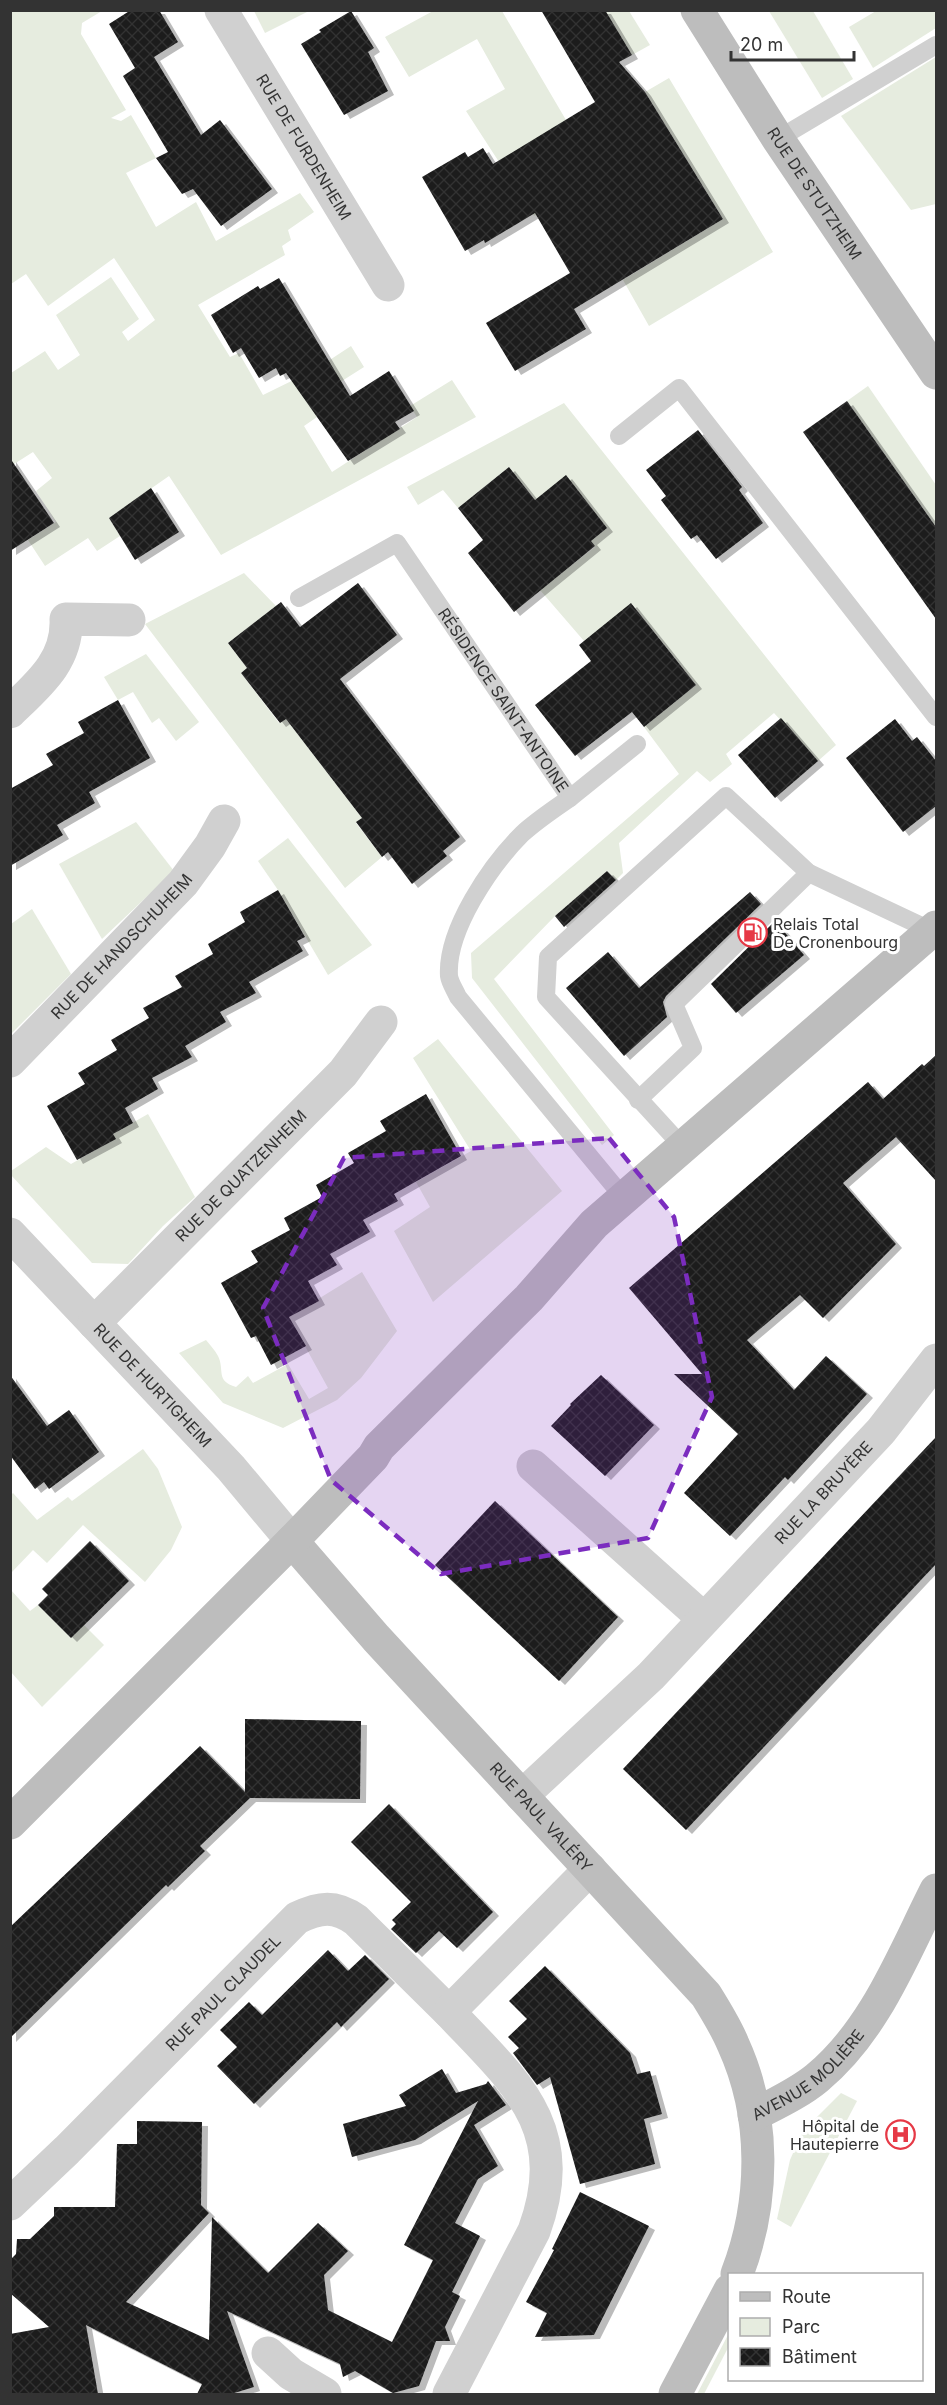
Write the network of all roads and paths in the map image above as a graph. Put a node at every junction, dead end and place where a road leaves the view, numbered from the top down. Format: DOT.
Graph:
graph roads {
  1 [pos="221,10"];
  2 [pos="697,10"];
  3 [pos="936,45"];
  4 [pos="778,139"];
  5 [pos="388,285"];
  6 [pos="936,373"];
  7 [pos="619,436"];
  8 [pos="299,598"];
  9 [pos="129,620"];
  10 [pos="10,712"];
  11 [pos="936,717"];
  12 [pos="637,744"];
  13 [pos="570,798"];
  14 [pos="224,822"];
  15 [pos="809,873"];
  16 [pos="934,929"];
  17 [pos="381,1022"];
  18 [pos="10,1061"];
  19 [pos="639,1100"];
  20 [pos="683,1147"];
  21 [pos="624,1198"];
  22 [pos="10,1234"];
  23 [pos="94,1323"];
  24 [pos="936,1360"];
  25 [pos="533,1466"];
  26 [pos="292,1541"];
  27 [pos="704,1619"];
  28 [pos="522,1796"];
  29 [pos="10,1823"];
  30 [pos="590,1869"];
  31 [pos="936,1890"];
  32 [pos="449,2012"];
  33 [pos="754,2115"];
  34 [pos="10,2204"];
  35 [pos="737,2273"];
  36 [pos="728,2292"];
  37 [pos="268,2353"];
  38 [pos="326,2394"];
  39 [pos="449,2394"];
  40 [pos="675,2394"];
  1 -- 5 [label="street, RUE DE FURDENHEIM"];
  2 -- 4 [label="street, RUE DE STUTZHEIM"];
  3 -- 4 [label="lane"];
  4 -- 6 [label="street, RUE DE STUTZHEIM"];
  7 -- 11 [label="lane"];
  8 -- 13 [label="lane, RÉSIDENCE SAINT-ANTOINE"];
  9 -- 10 [label="street"];
  12 -- 13 [label="lane"];
  13 -- 21 [label="lane, RÉSIDENCE SAINT-ANTOINE"];
  14 -- 18 [label="street, RUE DE HANDSCHUHEIM"];
  15 -- 16 [label="lane"];
  15 -- 19 [label="lane"];
  15 -- 19 [label="lane"];
  16 -- 20 [label="street"];
  17 -- 23 [label="street, RUE DE QUATZENHEIM"];
  19 -- 20 [label="lane"];
  20 -- 21 [label="street"];
  21 -- 26 [label="street"];
  22 -- 23 [label="street, RUE DE HURTIGHEIM"];
  23 -- 26 [label="street, RUE DE HURTIGHEIM"];
  24 -- 27 [label="street, RUE LA BRUYÈRE"];
  25 -- 27 [label="street"];
  26 -- 28 [label="street, RUE PAUL VALÉRY"];
  26 -- 29 [label="street"];
  27 -- 28 [label="street, RUE LA BRUYÈRE"];
  28 -- 30 [label="street, RUE PAUL VALÉRY"];
  30 -- 32 [label="street"];
  30 -- 33 [label="street, RUE PAUL VALÉRY"];
  31 -- 33 [label="street, AVENUE MOLIÈRE"];
  32 -- 34 [label="street, RUE PAUL CLAUDEL"];
  32 -- 39 [label="street, RUE PAUL CLAUDEL"];
  33 -- 35 [label="street, AVENUE MOLIÈRE"];
  36 -- 40 [label="street"];
  37 -- 38 [label="street"];
}
